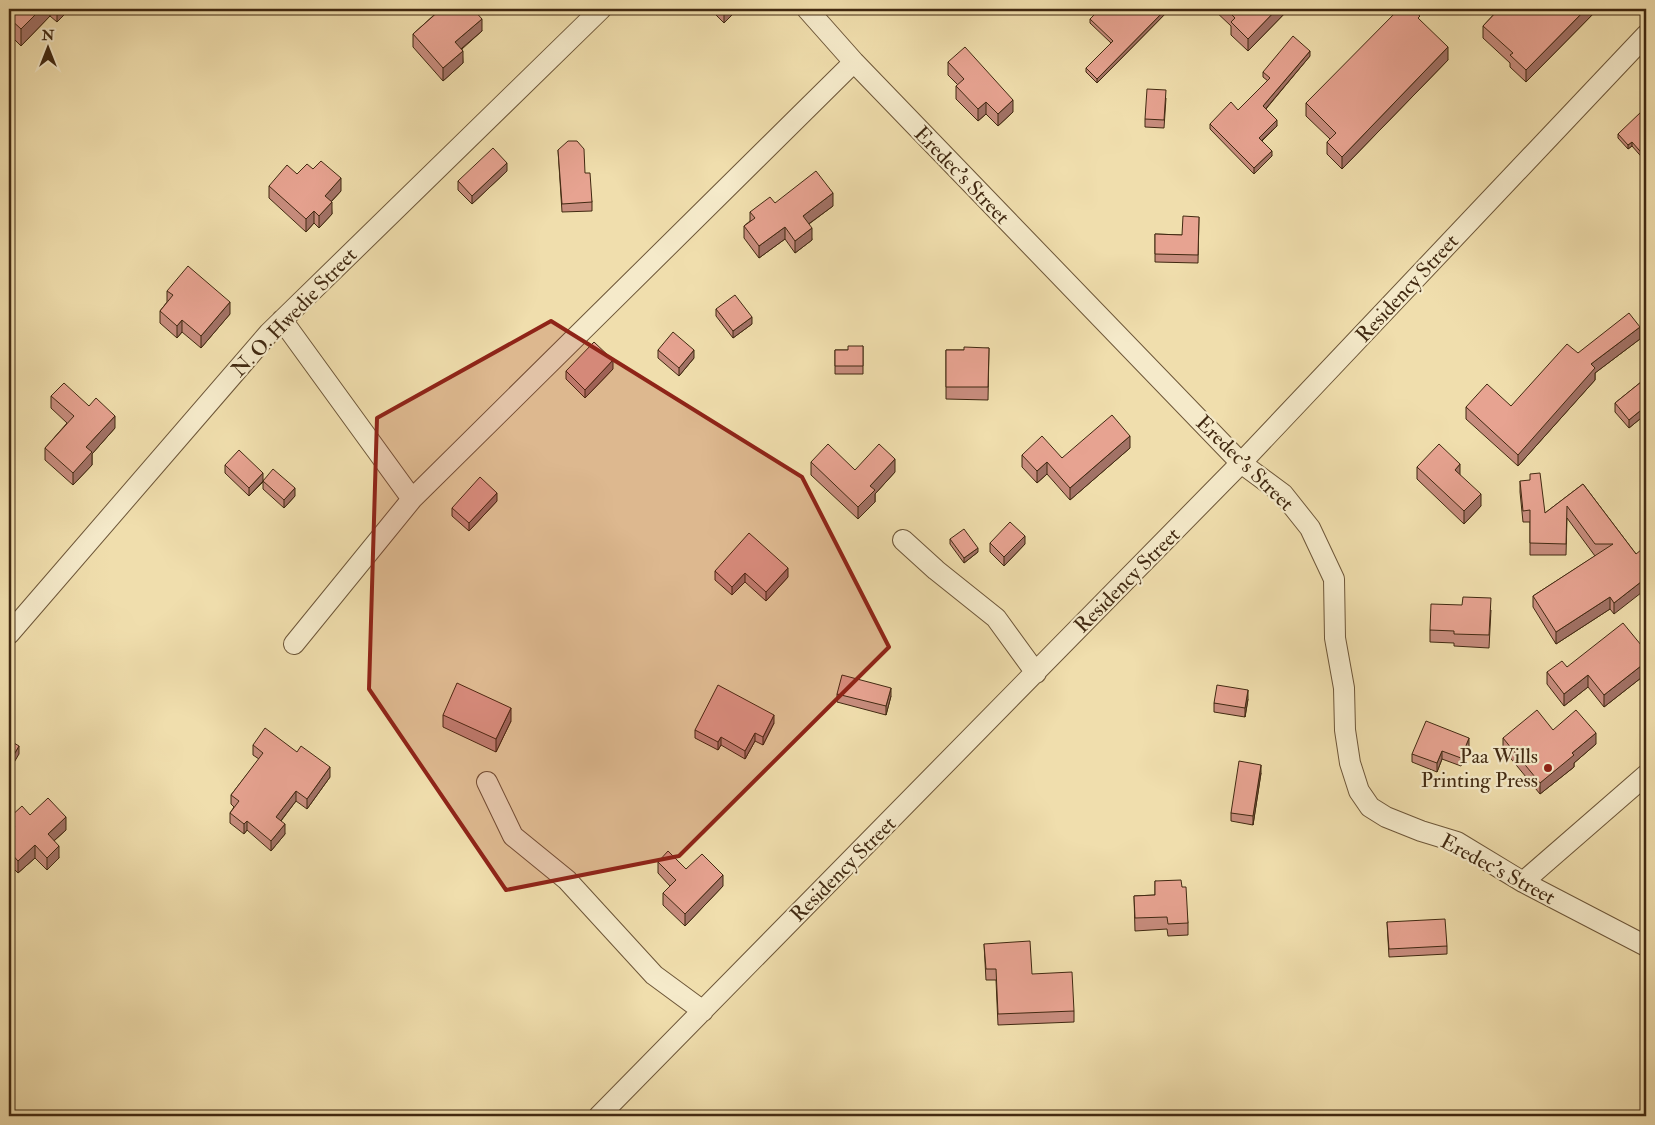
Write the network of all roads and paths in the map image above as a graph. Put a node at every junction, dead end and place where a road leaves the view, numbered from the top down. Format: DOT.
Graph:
graph roads {
  1 [pos="600,9"];
  2 [pos="807,9"];
  3 [pos="1646,35"];
  4 [pos="854,62"];
  5 [pos="282,320"];
  6 [pos="1241,464"];
  7 [pos="412,499"];
  8 [pos="903,540"];
  9 [pos="9,634"];
  10 [pos="294,644"];
  11 [pos="1036,673"];
  12 [pos="1646,775"];
  13 [pos="486,782"];
  14 [pos="1523,882"];
  15 [pos="1646,946"];
  16 [pos="703,1011"];
  17 [pos="599,1116"];
  1 -- 5 [label="street, N. O. Hwedie Street"];
  2 -- 4 [label="street, Eredec's Street"];
  3 -- 6 [label="street, Residency Street"];
  4 -- 6 [label="street, Eredec's Street"];
  4 -- 7 [label="street"];
  5 -- 7 [label="street"];
  5 -- 9 [label="street, N. O. Hwedie Street"];
  6 -- 11 [label="street, Residency Street"];
  6 -- 14 [label="street, Eredec's Street"];
  7 -- 10 [label="street"];
  8 -- 11 [label="street"];
  11 -- 16 [label="street, Residency Street"];
  12 -- 14 [label="street"];
  13 -- 16 [label="street"];
  14 -- 15 [label="street, Eredec's Street"];
  16 -- 17 [label="street, Residency Street"];
}
